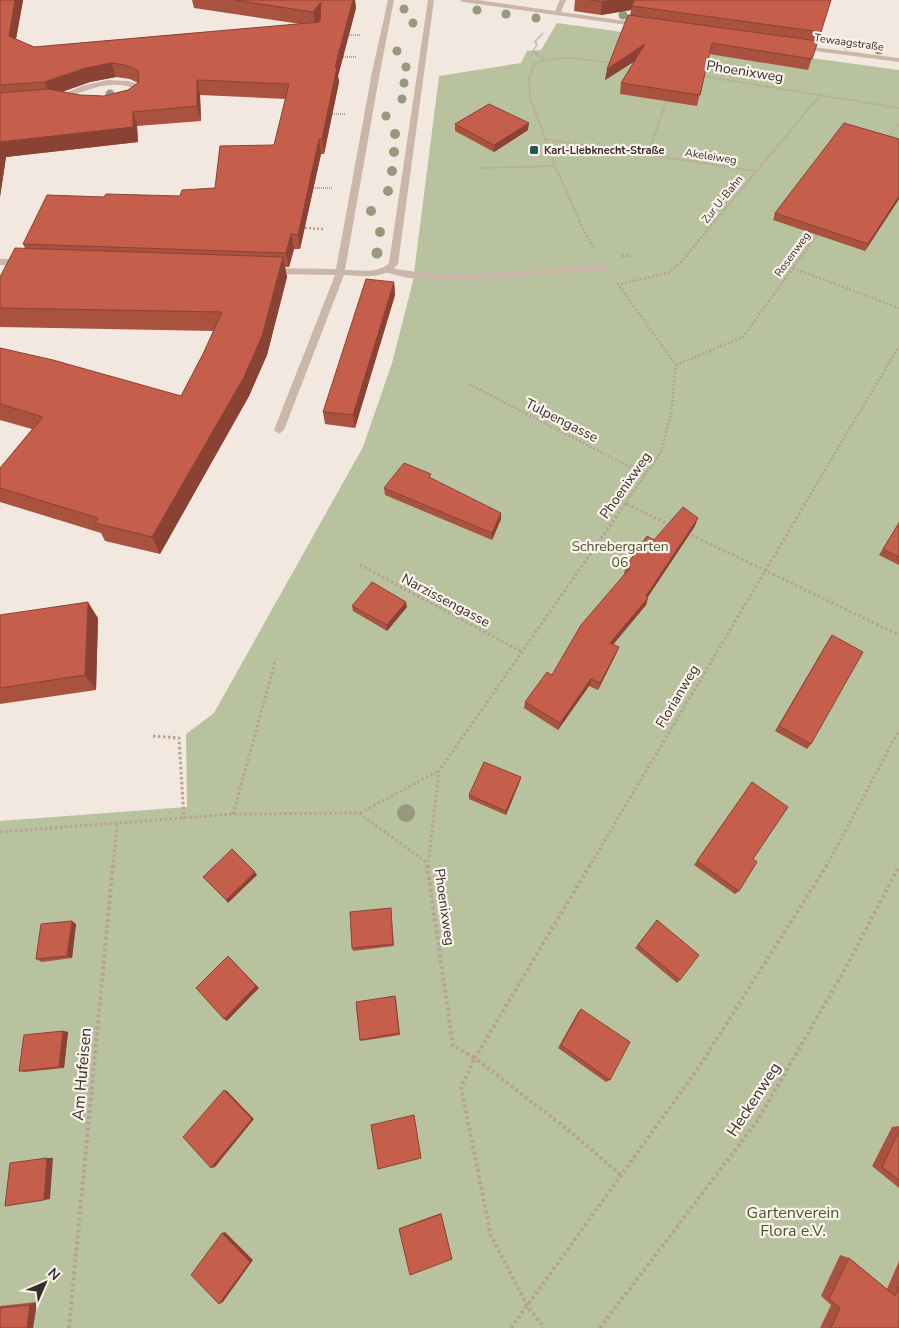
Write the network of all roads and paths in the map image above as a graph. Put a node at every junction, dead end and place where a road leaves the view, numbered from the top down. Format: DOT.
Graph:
graph roads {
  1 [pos="391,0"];
  2 [pos="431,0"];
  3 [pos="463,0"];
  4 [pos="564,0"];
  5 [pos="556,13"];
  6 [pos="653,26"];
  7 [pos="795,46"];
  8 [pos="544,59"];
  9 [pos="899,60"];
  10 [pos="617,64"];
  11 [pos="696,75"];
  12 [pos="670,91"];
  13 [pos="821,94"];
  14 [pos="53,99"];
  15 [pos="44,100"];
  16 [pos="66,103"];
  17 [pos="123,104"];
  18 [pos="899,108"];
  19 [pos="899,124"];
  20 [pos="544,139"];
  21 [pos="887,140"];
  22 [pos="648,155"];
  23 [pos="554,166"];
  24 [pos="478,168"];
  25 [pos="756,171"];
  26 [pos="313,188"];
  27 [pos="338,188"];
  28 [pos="304,228"];
  29 [pos="822,228"];
  30 [pos="329,229"];
  31 [pos="626,255"];
  32 [pos="630,257"];
  33 [pos="0,262"];
  34 [pos="31,262"];
  35 [pos="604,268"];
  36 [pos="793,268"];
  37 [pos="387,270"];
  38 [pos="264,271"];
  39 [pos="340,274"];
  40 [pos="618,284"];
  41 [pos="899,308"];
  42 [pos="899,346"];
  43 [pos="676,365"];
  44 [pos="469,384"];
  45 [pos="279,430"];
  46 [pos="645,475"];
  47 [pos="625,503"];
  48 [pos="678,528"];
  49 [pos="686,532"];
  50 [pos="360,565"];
  51 [pos="765,570"];
  52 [pos="899,635"];
  53 [pos="522,652"];
  54 [pos="276,659"];
  55 [pos="899,730"];
  56 [pos="153,736"];
  57 [pos="439,771"];
  58 [pos="359,813"];
  59 [pos="233,814"];
  60 [pos="184,819"];
  61 [pos="117,823"];
  62 [pos="0,832"];
  63 [pos="427,863"];
  64 [pos="899,866"];
  65 [pos="475,1058"];
  66 [pos="622,1176"];
  67 [pos="528,1307"];
  68 [pos="69,1328"];
  69 [pos="511,1328"];
  70 [pos="544,1328"];
  71 [pos="600,1328"];
  1 -- 39 [label="street"];
  2 -- 37 [label="street"];
  3 -- 5 [label="street"];
  4 -- 5 [label="street"];
  5 -- 6 [label="street"];
  5 -- 8 [label="path"];
  7 -- 9 [label="street, Tewaagstraße"];
  8 -- 10 [label="path"];
  8 -- 20 [label="path"];
  11 -- 13 [label="path, Phoenixweg"];
  12 -- 22 [label="path"];
  13 -- 18 [label="path, Phoenixweg"];
  13 -- 25 [label="path, Zur U-Bahn"];
  14 -- 15 [label="street"];
  14 -- 16 [label="street"];
  14 -- 17 [label="street"];
  19 -- 21 [label="path"];
  20 -- 22 [label="path, Akeleiweg"];
  20 -- 23 [label="path"];
  22 -- 25 [label="path, Akeleiweg"];
  23 -- 24 [label="path"];
  23 -- 35 [label="path"];
  25 -- 40 [label="path, Zur U-Bahn"];
  26 -- 27 [label="path"];
  28 -- 30 [label="path"];
  29 -- 36 [label="path, Rosenweg"];
  31 -- 32 [label="path"];
  33 -- 34 [label="street"];
  35 -- 37 [label="street"];
  35 -- 40 [label="path"];
  36 -- 41 [label="path"];
  36 -- 43 [label="path, Rosenweg"];
  37 -- 39 [label="street"];
  38 -- 39 [label="street"];
  39 -- 45 [label="street"];
  40 -- 43 [label="path"];
  42 -- 51 [label="path, Florianweg"];
  43 -- 46 [label="path, Phoenixweg"];
  44 -- 46 [label="path, Tulpengasse"];
  46 -- 47 [label="path, Phoenixweg"];
  47 -- 48 [label="path"];
  47 -- 53 [label="path, Phoenixweg"];
  49 -- 51 [label="path"];
  50 -- 53 [label="path, Narzissengasse"];
  51 -- 52 [label="path"];
  51 -- 65 [label="path, Florianweg"];
  53 -- 57 [label="path, Phoenixweg"];
  54 -- 59 [label="path"];
  55 -- 66 [label="path"];
  56 -- 60 [label="path"];
  57 -- 58 [label="path"];
  57 -- 63 [label="path, Phoenixweg"];
  58 -- 59 [label="path"];
  58 -- 63 [label="path"];
  59 -- 60 [label="path"];
  60 -- 61 [label="path"];
  61 -- 62 [label="path"];
  61 -- 68 [label="path, Am Hufeisen"];
  63 -- 65 [label="path, Phoenixweg"];
  64 -- 71 [label="path, Heckenweg"];
  65 -- 66 [label="path"];
  65 -- 67 [label="path"];
  66 -- 67 [label="path"];
  67 -- 69 [label="path"];
  67 -- 70 [label="path"];
}
